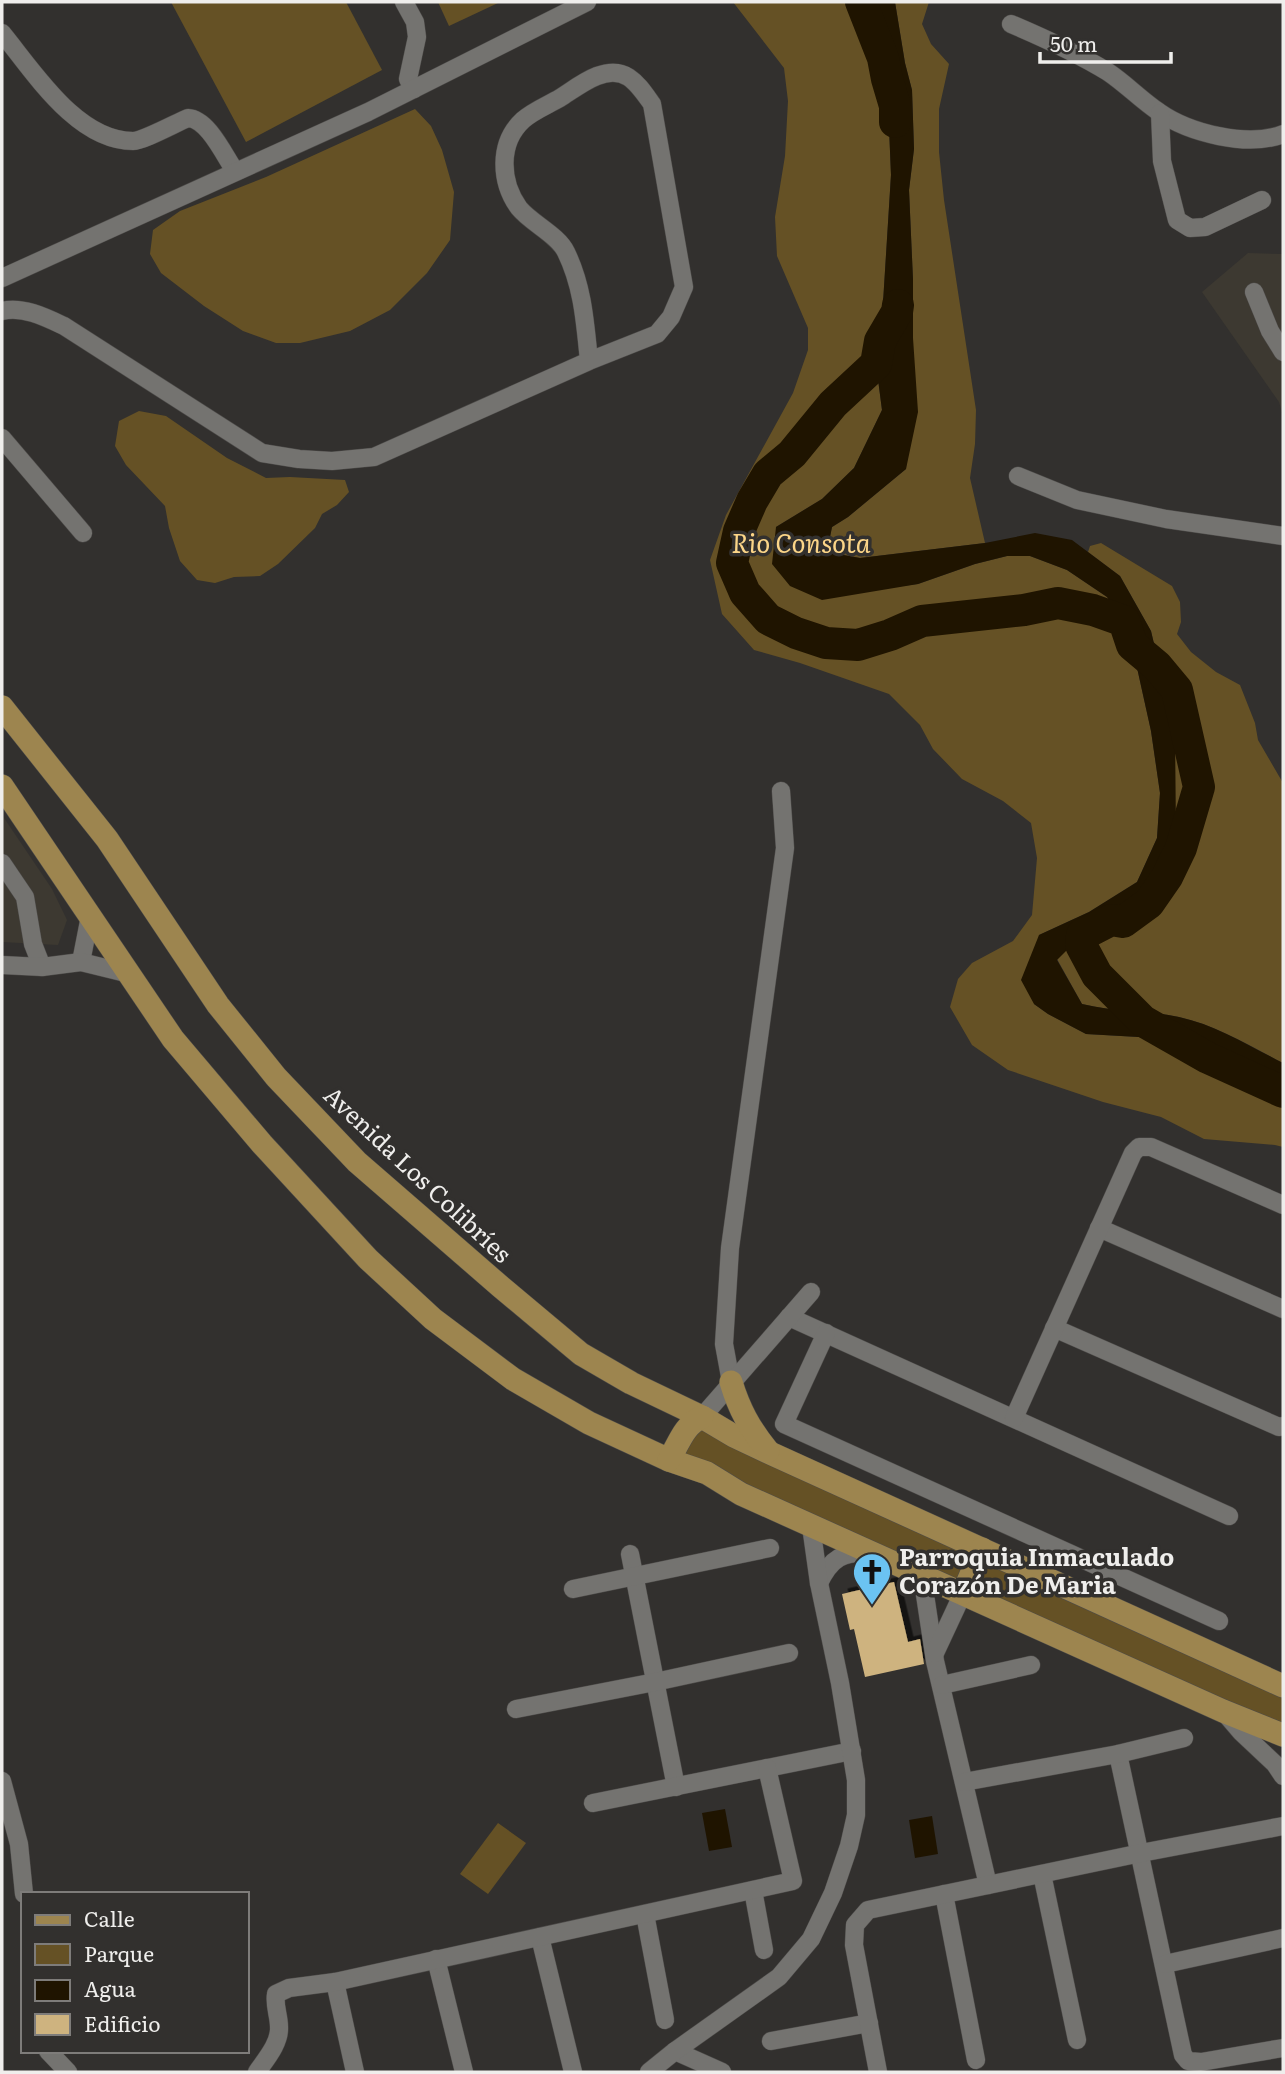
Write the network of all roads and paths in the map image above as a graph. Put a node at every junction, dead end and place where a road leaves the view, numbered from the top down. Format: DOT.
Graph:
graph roads {
  1 [pos="404,2"];
  2 [pos="587,2"];
  3 [pos="1011,24"];
  4 [pos="2,33"];
  5 [pos="414,89"];
  6 [pos="1160,113"];
  7 [pos="1283,134"];
  8 [pos="235,171"];
  9 [pos="1262,200"];
  10 [pos="2,278"];
  11 [pos="1254,292"];
  12 [pos="2,311"];
  13 [pos="1283,352"];
  14 [pos="589,361"];
  15 [pos="2,438"];
  16 [pos="1018,476"];
  17 [pos="83,533"];
  18 [pos="1283,536"];
  19 [pos="2,707"];
  20 [pos="10,731"];
  21 [pos="2,786"];
  22 [pos="781,790"];
  23 [pos="2,863"];
  24 [pos="90,916"];
  25 [pos="81,962"];
  26 [pos="2,965"];
  27 [pos="41,967"];
  28 [pos="130,974"];
  29 [pos="1283,1205"];
  30 [pos="1099,1228"];
  31 [pos="811,1292"];
  32 [pos="1283,1309"];
  33 [pos="789,1317"];
  34 [pos="1054,1328"];
  35 [pos="826,1333"];
  36 [pos="731,1382"];
  37 [pos="702,1417"];
  38 [pos="1014,1418"];
  39 [pos="1283,1426"];
  40 [pos="770,1453"];
  41 [pos="669,1460"];
  42 [pos="1229,1516"];
  43 [pos="811,1525"];
  44 [pos="770,1548"];
  45 [pos="982,1549"];
  46 [pos="872,1553"];
  47 [pos="630,1554"];
  48 [pos="922,1575"];
  49 [pos="634,1576"];
  50 [pos="819,1583"];
  51 [pos="573,1589"];
  52 [pos="962,1593"];
  53 [pos="1219,1620"];
  54 [pos="789,1653"];
  55 [pos="935,1653"];
  56 [pos="1031,1665"];
  57 [pos="655,1682"];
  58 [pos="942,1685"];
  59 [pos="1283,1686"];
  60 [pos="516,1709"];
  61 [pos="1223,1711"];
  62 [pos="1283,1735"];
  63 [pos="1184,1738"];
  64 [pos="852,1751"];
  65 [pos="1118,1754"];
  66 [pos="767,1768"];
  67 [pos="1283,1776"];
  68 [pos="2,1781"];
  69 [pos="964,1782"];
  70 [pos="676,1787"];
  71 [pos="593,1803"];
  72 [pos="1283,1826"];
  73 [pos="1141,1853"];
  74 [pos="1042,1874"];
  75 [pos="988,1885"];
  76 [pos="753,1890"];
  77 [pos="24,1892"];
  78 [pos="944,1894"];
  79 [pos="645,1914"];
  80 [pos="540,1937"];
  81 [pos="1283,1938"];
  82 [pos="764,1950"];
  83 [pos="436,1959"];
  84 [pos="1165,1964"];
  85 [pos="335,1982"];
  86 [pos="665,2020"];
  87 [pos="869,2023"];
  88 [pos="1077,2040"];
  89 [pos="771,2041"];
  90 [pos="1283,2048"];
  91 [pos="674,2051"];
  92 [pos="50,2053"];
  93 [pos="976,2060"];
  94 [pos="68,2072"];
  95 [pos="257,2072"];
  96 [pos="355,2072"];
  97 [pos="464,2072"];
  98 [pos="573,2072"];
  99 [pos="649,2072"];
  100 [pos="722,2072"];
  101 [pos="878,2072"];
  1 -- 5 [label="street"];
  2 -- 5 [label="street"];
  3 -- 6 [label="street"];
  4 -- 8 [label="street"];
  5 -- 8 [label="street"];
  6 -- 7 [label="street"];
  6 -- 9 [label="street"];
  8 -- 10 [label="street"];
  11 -- 13 [label="street"];
  12 -- 14 [label="street"];
  14 -- 14 [label="street"];
  15 -- 17 [label="street"];
  16 -- 18 [label="street"];
  19 -- 20 [label="main road, Avenida Los Colibríes"];
  20 -- 37 [label="main road, Avenida Los Colibríes"];
  21 -- 24 [label="main road"];
  22 -- 36 [label="street"];
  23 -- 27 [label="street"];
  24 -- 25 [label="street"];
  24 -- 28 [label="main road"];
  25 -- 27 [label="street"];
  25 -- 28 [label="street"];
  26 -- 27 [label="street"];
  28 -- 41 [label="main road"];
  29 -- 30 [label="street"];
  30 -- 32 [label="street"];
  30 -- 34 [label="street"];
  31 -- 33 [label="street"];
  33 -- 35 [label="street"];
  33 -- 36 [label="street"];
  34 -- 38 [label="street"];
  34 -- 39 [label="street"];
  35 -- 38 [label="street"];
  35 -- 53 [label="street"];
  36 -- 37 [label="street"];
  36 -- 40 [label="main road"];
  37 -- 40 [label="main road, Avenida Los Colibríes"];
  37 -- 41 [label="main road"];
  38 -- 42 [label="street"];
  40 -- 45 [label="main road, Avenida Los Colibríes"];
  41 -- 43 [label="main road"];
  43 -- 46 [label="main road"];
  43 -- 50 [label="street"];
  44 -- 49 [label="street"];
  45 -- 52 [label="main road"];
  45 -- 59 [label="main road, Avenida Los Colibríes"];
  46 -- 48 [label="main road"];
  46 -- 50 [label="street"];
  47 -- 49 [label="street"];
  48 -- 52 [label="main road"];
  48 -- 55 [label="street"];
  49 -- 51 [label="street"];
  49 -- 57 [label="street"];
  50 -- 64 [label="street"];
  52 -- 55 [label="street"];
  52 -- 61 [label="main road"];
  54 -- 57 [label="street"];
  55 -- 58 [label="street"];
  56 -- 58 [label="street"];
  57 -- 60 [label="street"];
  57 -- 70 [label="street"];
  58 -- 69 [label="street"];
  61 -- 62 [label="main road"];
  61 -- 67 [label="street"];
  63 -- 65 [label="street"];
  64 -- 66 [label="street"];
  64 -- 91 [label="street"];
  65 -- 69 [label="street"];
  65 -- 73 [label="street"];
  66 -- 70 [label="street"];
  66 -- 76 [label="street"];
  68 -- 77 [label="street"];
  69 -- 75 [label="street"];
  70 -- 71 [label="street"];
  72 -- 73 [label="street"];
  73 -- 74 [label="street"];
  73 -- 84 [label="street"];
  74 -- 75 [label="street"];
  74 -- 88 [label="street"];
  75 -- 78 [label="street"];
  76 -- 79 [label="street"];
  76 -- 82 [label="street"];
  78 -- 87 [label="street"];
  78 -- 93 [label="street"];
  79 -- 80 [label="street"];
  79 -- 86 [label="street"];
  80 -- 83 [label="street"];
  80 -- 98 [label="street"];
  81 -- 84 [label="street"];
  83 -- 85 [label="street"];
  83 -- 97 [label="street"];
  84 -- 90 [label="street"];
  85 -- 95 [label="street"];
  85 -- 96 [label="street"];
  87 -- 89 [label="street"];
  87 -- 101 [label="street"];
  91 -- 99 [label="street"];
  91 -- 100 [label="street"];
  92 -- 94 [label="street"];
}
